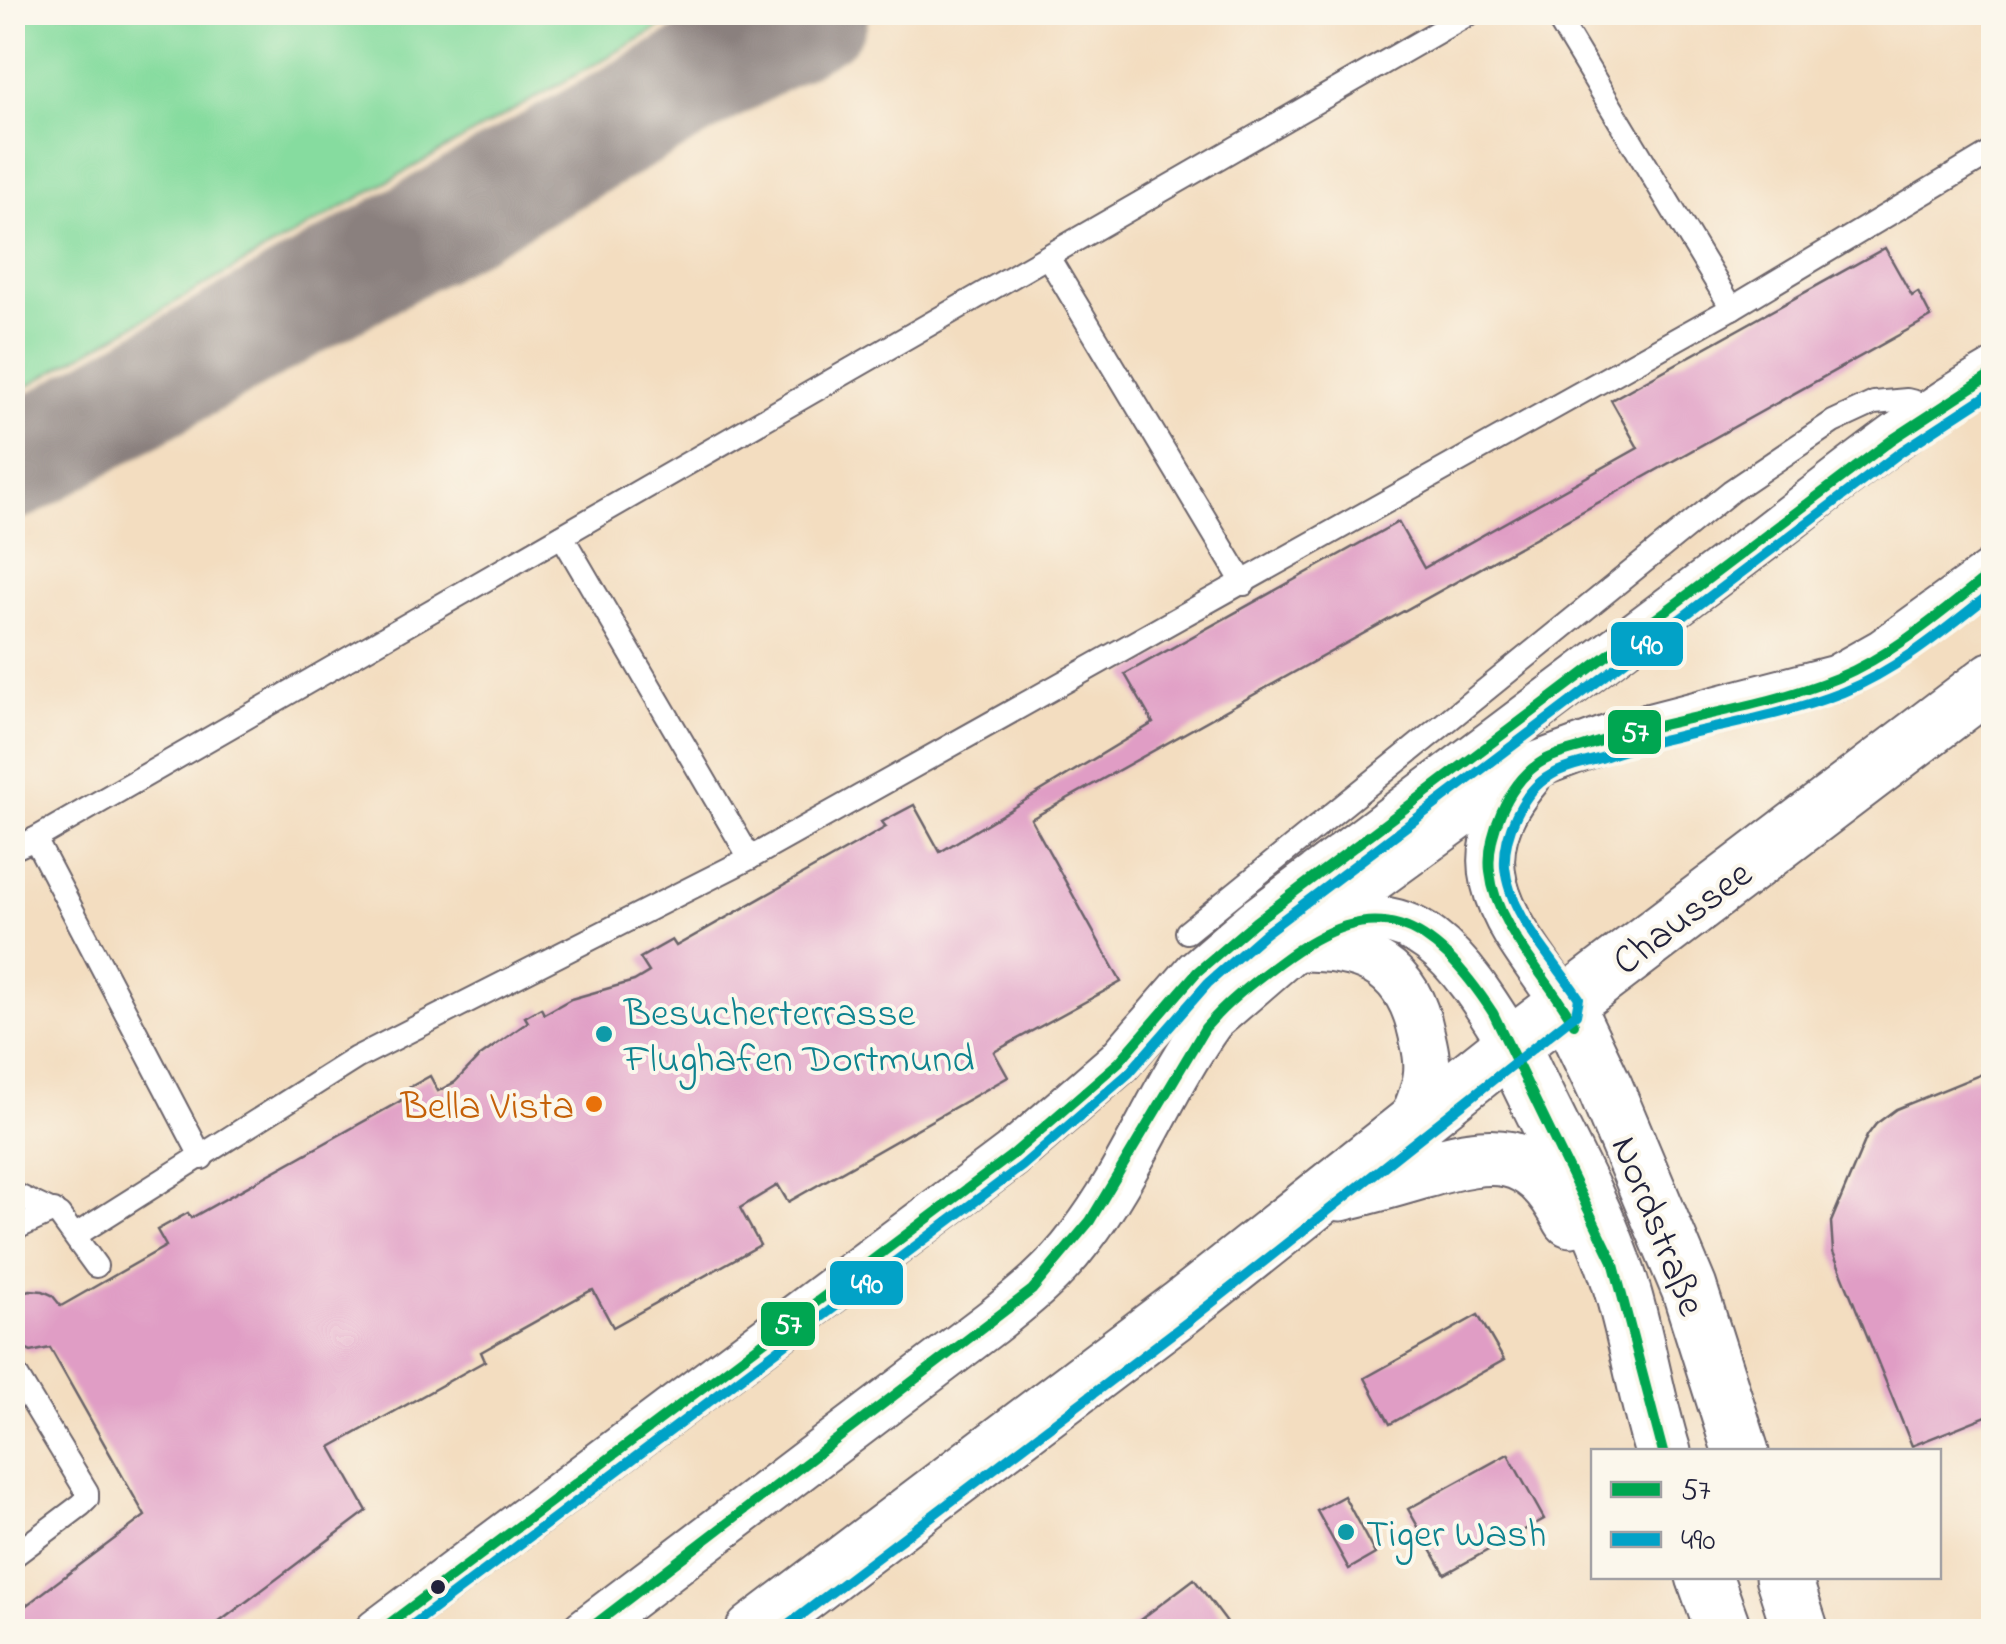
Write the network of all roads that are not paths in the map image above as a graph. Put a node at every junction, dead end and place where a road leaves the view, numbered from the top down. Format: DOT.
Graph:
graph roads {
  1 [pos="1472,12"];
  2 [pos="1554,12"];
  3 [pos="1994,151"];
  4 [pos="1048,257"];
  5 [pos="1732,308"];
  6 [pos="1994,374"];
  7 [pos="1935,407"];
  8 [pos="562,536"];
  9 [pos="1994,571"];
  10 [pos="1244,584"];
  11 [pos="1994,679"];
  12 [pos="1538,764"];
  13 [pos="35,839"];
  14 [pos="12,849"];
  15 [pos="750,858"];
  16 [pos="1187,932"];
  17 [pos="1298,948"];
  18 [pos="1565,1004"];
  19 [pos="1512,1044"];
  20 [pos="1409,1128"];
  21 [pos="202,1158"];
  22 [pos="12,1193"];
  23 [pos="1322,1197"];
  24 [pos="54,1212"];
  25 [pos="12,1230"];
  26 [pos="76,1236"];
  27 [pos="96,1266"];
  28 [pos="1633,1342"];
  29 [pos="12,1368"];
  30 [pos="1662,1449"];
  31 [pos="1740,1449"];
  32 [pos="12,1557"];
  33 [pos="1705,1579"];
  34 [pos="1783,1579"];
  35 [pos="377,1632"];
  36 [pos="584,1632"];
  37 [pos="753,1632"];
  38 [pos="1724,1632"];
  39 [pos="1801,1632"];
  1 -- 4 [label="lane"];
  2 -- 5 [label="lane"];
  3 -- 5 [label="lane"];
  4 -- 8 [label="lane"];
  4 -- 10 [label="lane"];
  5 -- 10 [label="lane"];
  6 -- 7 [label="street"];
  7 -- 16 [label="lane"];
  7 -- 35 [label="street"];
  8 -- 13 [label="lane"];
  8 -- 15 [label="lane"];
  9 -- 12 [label="street"];
  10 -- 15 [label="lane"];
  11 -- 18 [label="main road, Chaussee"];
  12 -- 17 [label="street"];
  12 -- 18 [label="street"];
  13 -- 14 [label="lane"];
  13 -- 21 [label="lane"];
  15 -- 21 [label="lane"];
  17 -- 19 [label="street"];
  17 -- 20 [label="street"];
  17 -- 36 [label="street"];
  18 -- 19 [label="main road, Chaussee"];
  18 -- 31 [label="main road, Nordstraße"];
  19 -- 20 [label="main road, Chaussee"];
  19 -- 28 [label="main road, Nordstraße"];
  20 -- 23 [label="main road, Chaussee"];
  21 -- 26 [label="lane"];
  22 -- 24 [label="lane"];
  23 -- 28 [label="main road, Nordstraße"];
  23 -- 37 [label="main road, Chaussee"];
  24 -- 25 [label="lane"];
  24 -- 26 [label="lane"];
  26 -- 27 [label="lane"];
  28 -- 30 [label="main road, Nordstraße"];
  29 -- 32 [label="lane"];
  33 -- 38 [label="main road"];
  34 -- 39 [label="main road"];
}
